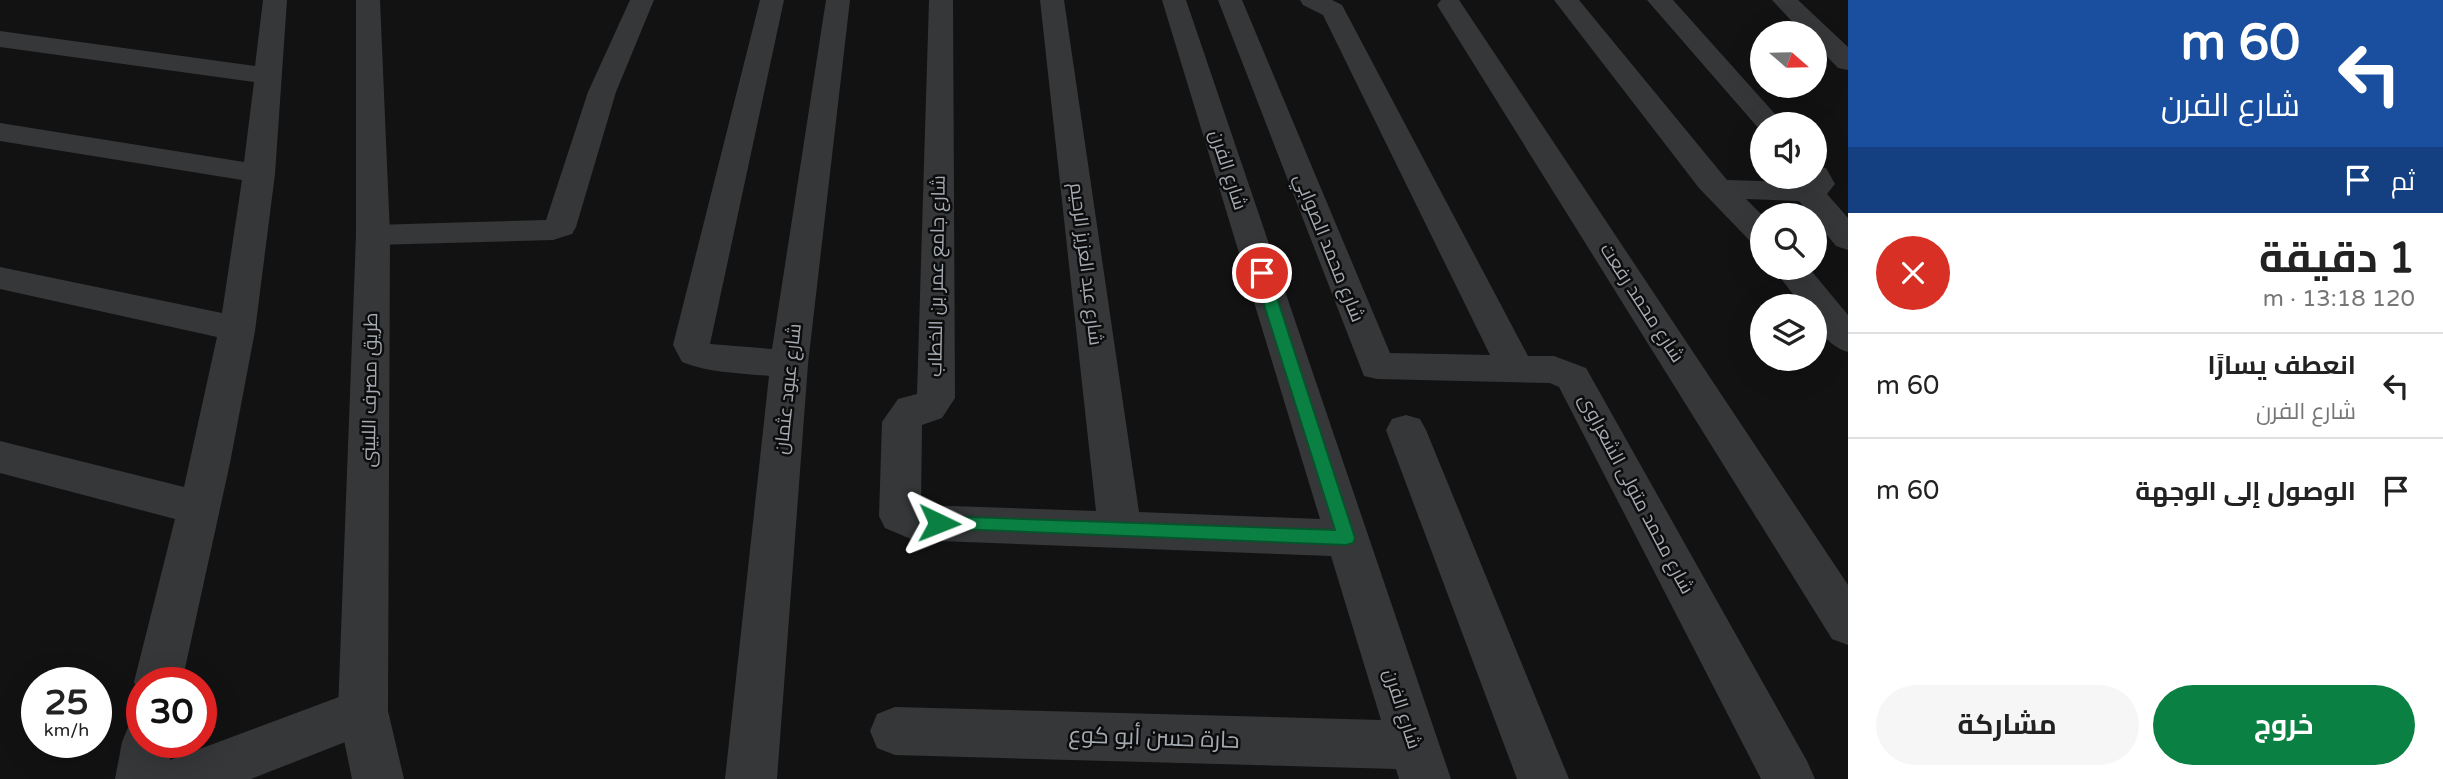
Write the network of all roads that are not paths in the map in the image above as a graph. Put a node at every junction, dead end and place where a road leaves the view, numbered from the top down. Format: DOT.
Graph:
graph roads {
  1 [pos="271,0"];
  2 [pos="368,0"];
  3 [pos="642,0"];
  4 [pos="772,0"];
  5 [pos="838,0"];
  6 [pos="941,0"];
  7 [pos="1052,0"];
  8 [pos="1174,0"];
  9 [pos="1230,0"];
  10 [pos="1312,0"];
  11 [pos="1566,0"];
  12 [pos="1658,0"];
  13 [pos="1784,0"];
  14 [pos="1452,2"];
  15 [pos="0,39"];
  16 [pos="1848,62"];
  17 [pos="268,76"];
  18 [pos="1759,112"];
  19 [pos="0,132"];
  20 [pos="259,174"];
  21 [pos="1750,186"];
  22 [pos="1717,188"];
  23 [pos="1813,189"];
  24 [pos="1750,222"];
  25 [pos="373,235"];
  26 [pos="1848,239"];
  27 [pos="0,278"];
  28 [pos="1800,280"];
  29 [pos="237,329"];
  30 [pos="1848,339"];
  31 [pos="789,364"];
  32 [pos="1516,369"];
  33 [pos="1406,430"];
  34 [pos="0,457"];
  35 [pos="199,508"];
  36 [pos="1120,529"];
  37 [pos="1346,538"];
  38 [pos="1848,624"];
  39 [pos="162,667"];
  40 [pos="363,711"];
  41 [pos="895,731"];
  42 [pos="144,758"];
  43 [pos="1419,762"];
  44 [pos="141,779"];
  45 [pos="186,779"];
  46 [pos="378,779"];
  47 [pos="751,779"];
  48 [pos="1543,779"];
  49 [pos="1789,779"];
  1 -- 17 [label="street"];
  2 -- 25 [label="street, طريق مصرف اللبينى"];
  3 -- 25 [label="street"];
  4 -- 31 [label="street"];
  5 -- 31 [label="street, شارع عبود عثمان"];
  6 -- 36 [label="street, شارع جامع عمر بن الخطاب"];
  7 -- 36 [label="street, شارع عبد العزيز الرحيم"];
  8 -- 37 [label="street, شارع الفرن"];
  9 -- 32 [label="street, شارع محمد الصوابي"];
  10 -- 32 [label="street"];
  11 -- 22 [label="street"];
  12 -- 18 [label="street"];
  13 -- 16 [label="street"];
  14 -- 38 [label="street, شارع محمد رفعت"];
  15 -- 17 [label="street"];
  17 -- 20 [label="street"];
  19 -- 20 [label="street"];
  20 -- 29 [label="street"];
  21 -- 22 [label="street"];
  22 -- 24 [label="street"];
  23 -- 26 [label="street"];
  25 -- 40 [label="street, طريق مصرف اللبينى"];
  27 -- 29 [label="street"];
  28 -- 30 [label="street"];
  29 -- 35 [label="street"];
  31 -- 47 [label="street, شارع عبود عثمان"];
  32 -- 49 [label="street, شارع محمد متولى الشعراوى"];
  33 -- 48 [label="street"];
  34 -- 35 [label="street"];
  35 -- 39 [label="street"];
  36 -- 37 [label="street"];
  37 -- 43 [label="street, شارع الفرن"];
  40 -- 45 [label="street"];
  40 -- 46 [label="street, طريق مصرف اللبينى"];
  41 -- 43 [label="street, حارة حسن أبو كوع"];
  42 -- 44 [label="street"];
}
